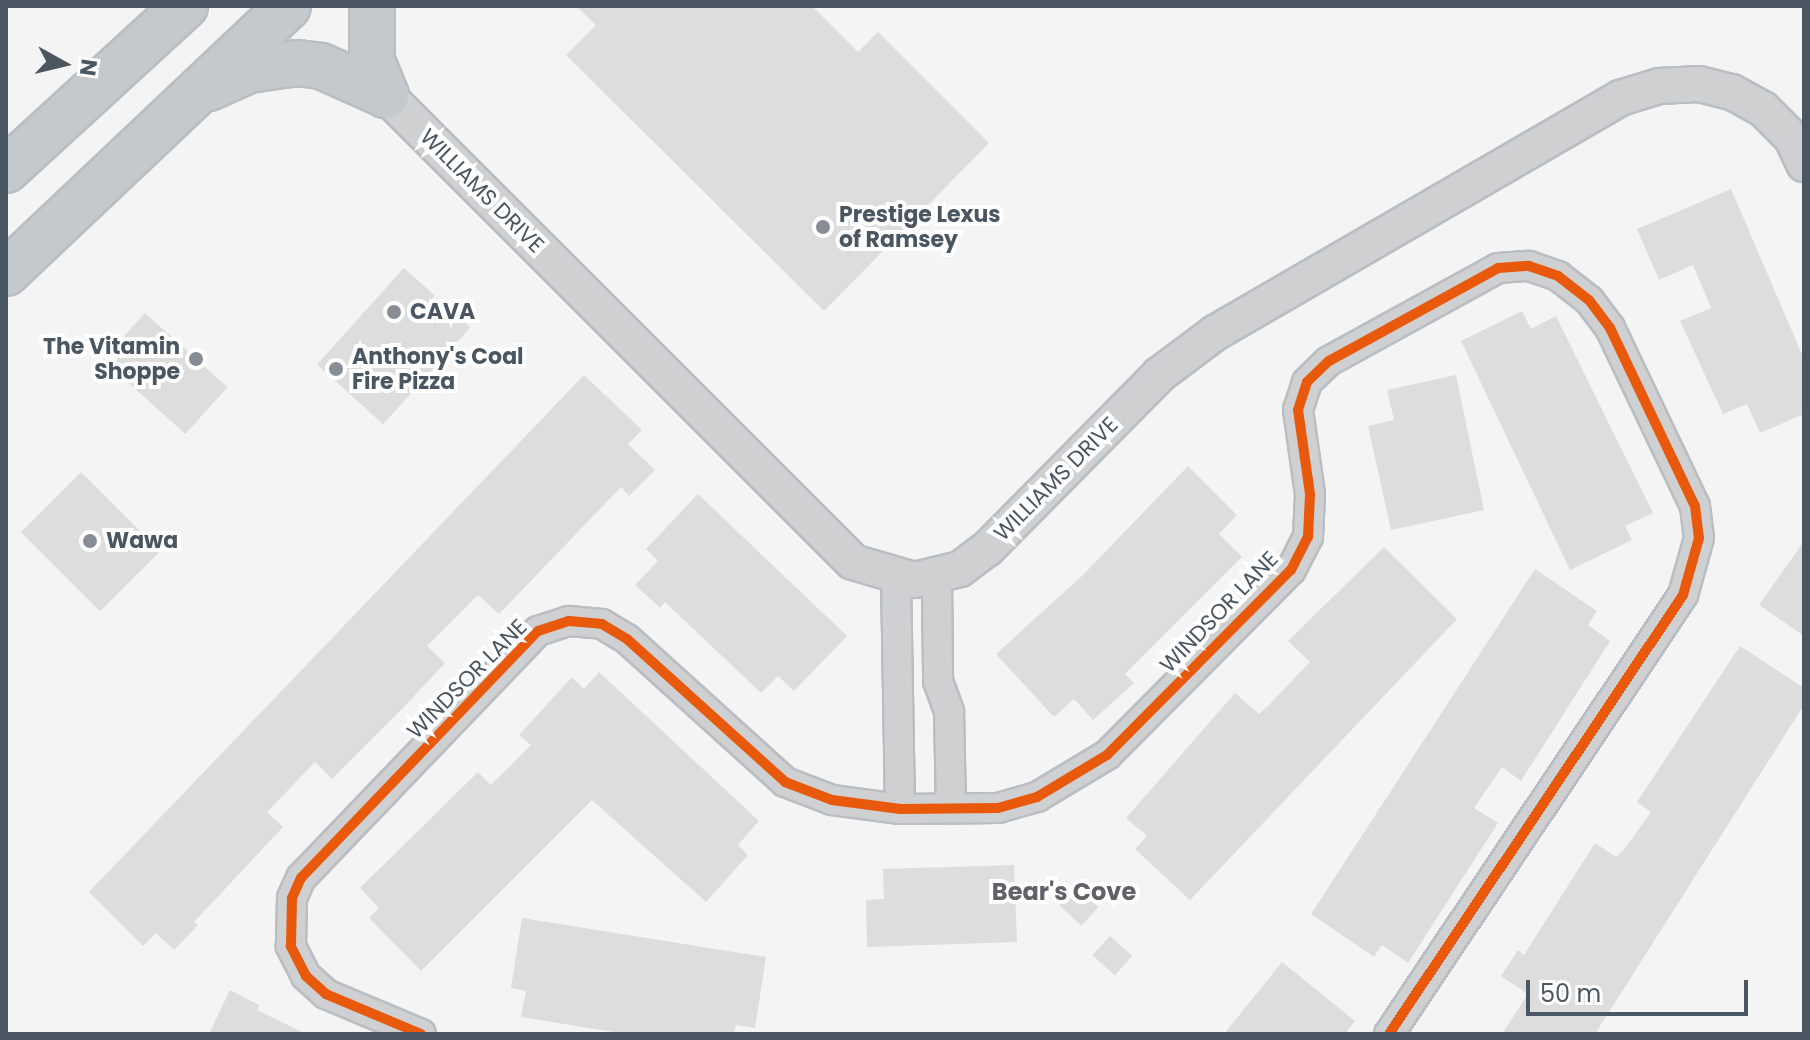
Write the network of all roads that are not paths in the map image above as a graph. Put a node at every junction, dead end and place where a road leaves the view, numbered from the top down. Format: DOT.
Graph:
graph roads {
  1 [pos="185,6"];
  2 [pos="288,6"];
  3 [pos="372,6"];
  4 [pos="386,95"];
  5 [pos="181,101"];
  6 [pos="1804,164"];
  7 [pos="6,170"];
  8 [pos="6,273"];
  9 [pos="937,577"];
  10 [pos="896,578"];
  11 [pos="951,808"];
  12 [pos="900,809"];
  13 [pos="421,1034"];
  14 [pos="1389,1034"];
  1 -- 7 [label="highway"];
  2 -- 5 [label="highway"];
  3 -- 4 [label="highway"];
  4 -- 5 [label="highway"];
  4 -- 10 [label="street, WILLIAMS DRIVE"];
  5 -- 8 [label="highway"];
  6 -- 9 [label="street, WILLIAMS DRIVE"];
  9 -- 10 [label="street, WILLIAMS DRIVE"];
  9 -- 11 [label="street"];
  10 -- 12 [label="street"];
  11 -- 12 [label="street, WINDSOR LANE"];
  11 -- 14 [label="street, WINDSOR LANE"];
  12 -- 13 [label="street, WINDSOR LANE"];
}
